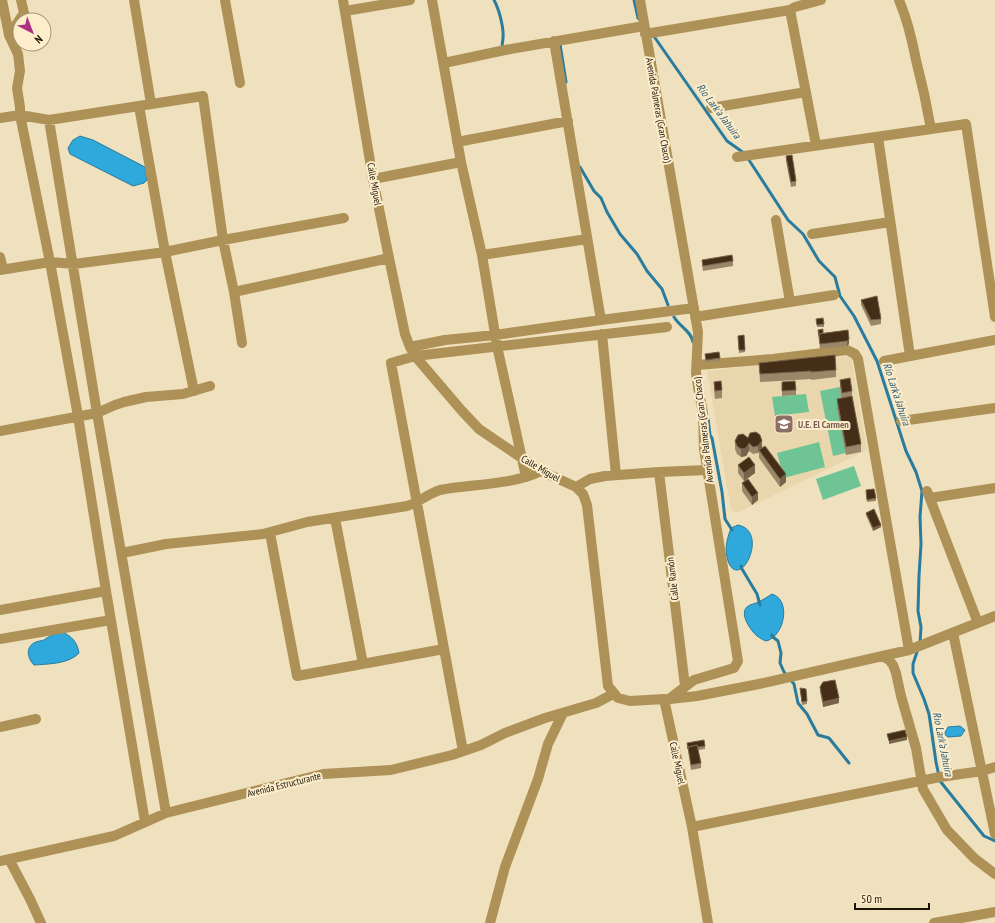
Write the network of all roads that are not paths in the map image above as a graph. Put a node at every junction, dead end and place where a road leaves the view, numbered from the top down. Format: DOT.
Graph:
graph roads {
  1 [pos="2,0"];
  2 [pos="21,0"];
  3 [pos="134,0"];
  4 [pos="225,0"];
  5 [pos="343,0"];
  6 [pos="410,0"];
  7 [pos="432,0"];
  8 [pos="640,0"];
  9 [pos="821,0"];
  10 [pos="899,0"];
  11 [pos="790,10"];
  12 [pos="346,11"];
  13 [pos="645,30"];
  14 [pos="9,35"];
  15 [pos="554,41"];
  16 [pos="444,63"];
  17 [pos="240,83"];
  18 [pos="806,92"];
  19 [pos="151,104"];
  20 [pos="140,106"];
  21 [pos="710,108"];
  22 [pos="20,115"];
  23 [pos="0,118"];
  24 [pos="49,120"];
  25 [pos="568,122"];
  26 [pos="931,129"];
  27 [pos="878,137"];
  28 [pos="457,142"];
  29 [pos="816,145"];
  30 [pos="737,157"];
  31 [pos="461,162"];
  32 [pos="373,179"];
  33 [pos="344,218"];
  34 [pos="776,220"];
  35 [pos="890,222"];
  36 [pos="812,234"];
  37 [pos="587,239"];
  38 [pos="223,240"];
  39 [pos="165,252"];
  40 [pos="482,255"];
  41 [pos="0,257"];
  42 [pos="389,258"];
  43 [pos="50,262"];
  44 [pos="74,264"];
  45 [pos="1,270"];
  46 [pos="234,292"];
  47 [pos="834,295"];
  48 [pos="790,302"];
  49 [pos="694,313"];
  50 [pos="995,317"];
  51 [pos="601,320"];
  52 [pos="667,327"];
  53 [pos="602,334"];
  54 [pos="495,335"];
  55 [pos="995,340"];
  56 [pos="242,343"];
  57 [pos="497,346"];
  58 [pos="413,351"];
  59 [pos="910,356"];
  60 [pos="884,361"];
  61 [pos="697,365"];
  62 [pos="210,386"];
  63 [pos="194,391"];
  64 [pos="995,408"];
  65 [pos="97,413"];
  66 [pos="78,416"];
  67 [pos="901,420"];
  68 [pos="0,431"];
  69 [pos="522,458"];
  70 [pos="707,470"];
  71 [pos="541,471"];
  72 [pos="659,472"];
  73 [pos="616,475"];
  74 [pos="526,478"];
  75 [pos="576,487"];
  76 [pos="995,488"];
  77 [pos="417,502"];
  78 [pos="335,518"];
  79 [pos="270,533"];
  80 [pos="122,553"];
  81 [pos="106,591"];
  82 [pos="0,610"];
  83 [pos="995,616"];
  84 [pos="111,620"];
  85 [pos="978,623"];
  86 [pos="953,633"];
  87 [pos="0,639"];
  88 [pos="444,649"];
  89 [pos="909,650"];
  90 [pos="883,656"];
  91 [pos="363,664"];
  92 [pos="685,686"];
  93 [pos="613,694"];
  94 [pos="667,699"];
  95 [pos="563,713"];
  96 [pos="36,719"];
  97 [pos="0,727"];
  98 [pos="463,751"];
  99 [pos="990,769"];
  100 [pos="922,781"];
  101 [pos="166,813"];
  102 [pos="145,822"];
  103 [pos="692,827"];
  104 [pos="995,834"];
  105 [pos="4,860"];
  106 [pos="995,874"];
  107 [pos="995,912"];
  108 [pos="41,923"];
  109 [pos="490,923"];
  110 [pos="708,923"];
  111 [pos="934,923"];
  1 -- 14 [label="street"];
  2 -- 14 [label="street"];
  3 -- 19 [label="street"];
  4 -- 17 [label="street"];
  5 -- 12 [label="street, Calle Miguel"];
  6 -- 12 [label="street"];
  7 -- 16 [label="street"];
  8 -- 13 [label="street, Avenida Palmeras (Gran Chaco)"];
  9 -- 11 [label="street"];
  10 -- 26 [label="street"];
  11 -- 13 [label="street"];
  11 -- 18 [label="street"];
  12 -- 32 [label="street, Calle Miguel"];
  13 -- 15 [label="street"];
  13 -- 49 [label="street, Avenida Palmeras (Gran Chaco)"];
  14 -- 22 [label="street"];
  15 -- 16 [label="street"];
  15 -- 25 [label="street"];
  16 -- 28 [label="street"];
  18 -- 21 [label="street"];
  18 -- 29 [label="street"];
  19 -- 20 [label="street"];
  19 -- 38 [label="street"];
  20 -- 24 [label="street"];
  20 -- 39 [label="street"];
  22 -- 23 [label="street"];
  22 -- 24 [label="street"];
  22 -- 43 [label="street"];
  24 -- 44 [label="street"];
  25 -- 28 [label="street"];
  25 -- 37 [label="street"];
  26 -- 27 [label="street"];
  26 -- 50 [label="street"];
  27 -- 29 [label="street"];
  27 -- 35 [label="street"];
  28 -- 31 [label="street"];
  29 -- 30 [label="street"];
  31 -- 32 [label="street"];
  31 -- 40 [label="street"];
  32 -- 42 [label="street, Calle Miguel"];
  33 -- 38 [label="street"];
  34 -- 48 [label="street"];
  35 -- 36 [label="street"];
  35 -- 59 [label="street"];
  37 -- 40 [label="street"];
  37 -- 51 [label="street"];
  38 -- 39 [label="street"];
  38 -- 46 [label="street"];
  39 -- 44 [label="street"];
  39 -- 63 [label="street"];
  40 -- 54 [label="street"];
  41 -- 45 [label="street"];
  42 -- 46 [label="street"];
  42 -- 58 [label="street, Calle Miguel"];
  43 -- 44 [label="street"];
  43 -- 45 [label="street"];
  43 -- 66 [label="street"];
  44 -- 65 [label="street"];
  46 -- 56 [label="street"];
  47 -- 48 [label="street"];
  48 -- 49 [label="street"];
  49 -- 51 [label="street"];
  49 -- 61 [label="street, Avenida Palmeras (Gran Chaco)"];
  51 -- 54 [label="street"];
  52 -- 53 [label="street"];
  53 -- 57 [label="street"];
  53 -- 73 [label="street"];
  54 -- 57 [label="street"];
  54 -- 58 [label="street"];
  55 -- 59 [label="street"];
  57 -- 58 [label="street"];
  57 -- 69 [label="street"];
  58 -- 69 [label="street, Calle Miguel"];
  58 -- 77 [label="street"];
  59 -- 60 [label="street"];
  61 -- 70 [label="street, Avenida Palmeras (Gran Chaco)"];
  61 -- 89 [label="street"];
  62 -- 63 [label="street"];
  63 -- 65 [label="street"];
  64 -- 67 [label="street"];
  65 -- 66 [label="street"];
  65 -- 80 [label="street"];
  66 -- 68 [label="street"];
  66 -- 81 [label="street"];
  69 -- 71 [label="street, Calle Miguel"];
  69 -- 74 [label="street"];
  70 -- 72 [label="street"];
  70 -- 92 [label="street, Avenida Palmeras (Gran Chaco)"];
  71 -- 74 [label="street"];
  71 -- 75 [label="street, Calle Miguel"];
  72 -- 73 [label="street"];
  72 -- 92 [label="street, Calle Ramón"];
  73 -- 75 [label="street"];
  74 -- 77 [label="street"];
  75 -- 93 [label="street"];
  76 -- 85 [label="street"];
  77 -- 78 [label="street"];
  77 -- 88 [label="street"];
  78 -- 79 [label="street"];
  78 -- 91 [label="street"];
  79 -- 80 [label="street"];
  79 -- 91 [label="street"];
  80 -- 101 [label="street"];
  81 -- 82 [label="street"];
  81 -- 84 [label="street"];
  83 -- 85 [label="street"];
  84 -- 87 [label="street"];
  84 -- 102 [label="street"];
  85 -- 86 [label="street"];
  86 -- 89 [label="street"];
  86 -- 99 [label="street"];
  88 -- 91 [label="street"];
  88 -- 98 [label="street"];
  89 -- 90 [label="street"];
  90 -- 94 [label="street"];
  90 -- 100 [label="street"];
  92 -- 94 [label="street, Avenida Palmeras (Gran Chaco)"];
  93 -- 94 [label="street"];
  93 -- 95 [label="street, Avenida Estructurante"];
  94 -- 103 [label="street, Calle Miguel"];
  95 -- 98 [label="street, Avenida Estructurante"];
  95 -- 109 [label="street"];
  96 -- 97 [label="street"];
  98 -- 101 [label="street, Avenida Estructurante"];
  99 -- 100 [label="street"];
  99 -- 104 [label="street"];
  100 -- 103 [label="street"];
  100 -- 106 [label="street"];
  101 -- 102 [label="street, Avenida Estructurante"];
  102 -- 105 [label="street, Avenida Estructurante"];
  103 -- 110 [label="street, Calle Miguel"];
  105 -- 108 [label="street"];
  107 -- 111 [label="street"];
}
